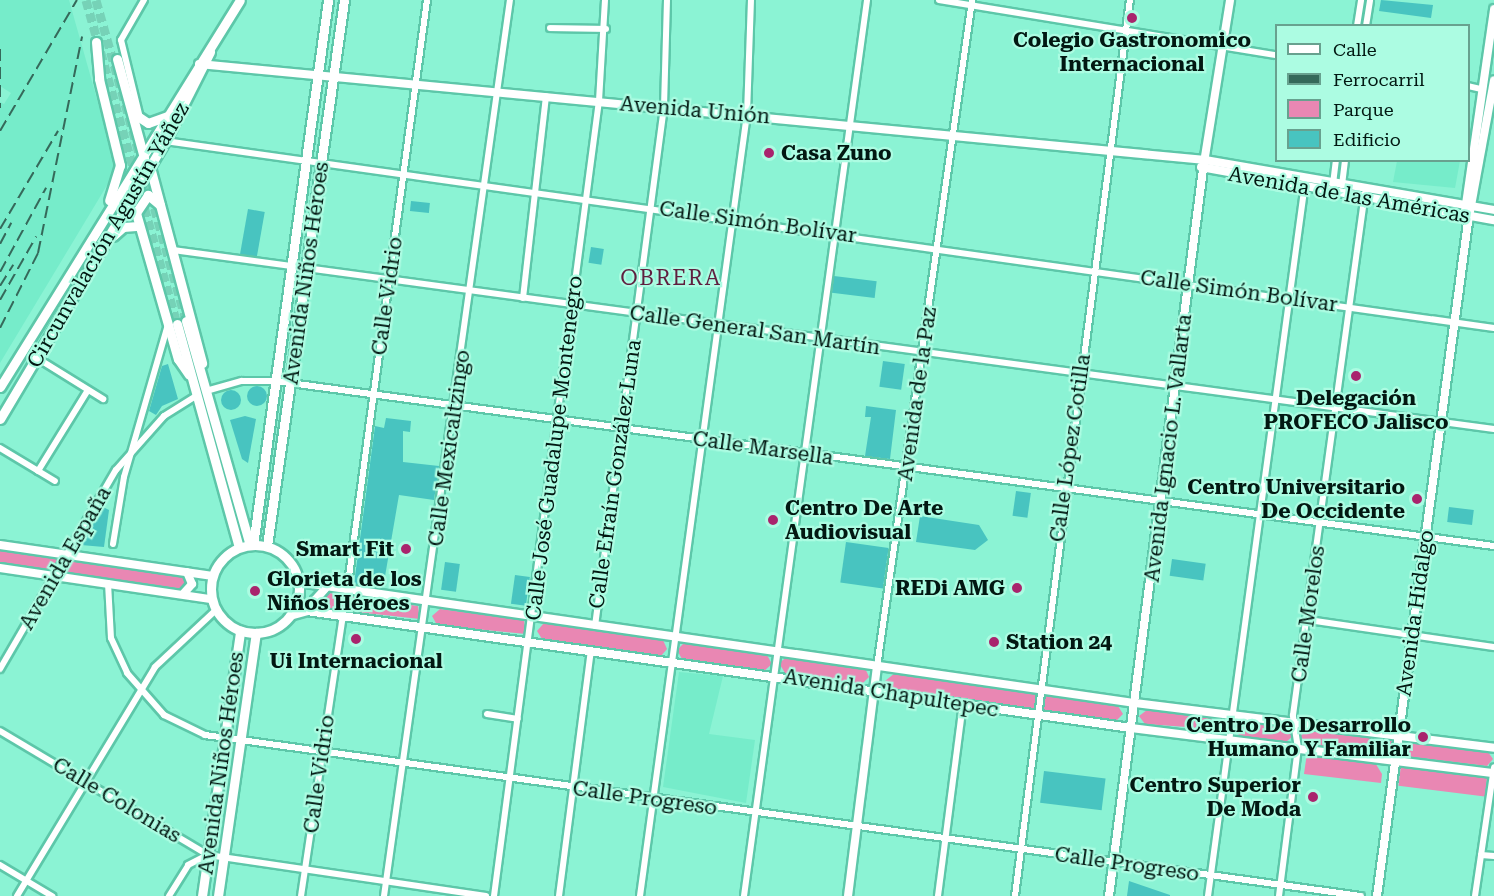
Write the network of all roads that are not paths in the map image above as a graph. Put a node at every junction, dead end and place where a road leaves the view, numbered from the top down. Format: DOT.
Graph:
graph roads {
  1 [pos="144,0"];
  2 [pos="240,0"];
  3 [pos="328,0"];
  4 [pos="344,0"];
  5 [pos="427,0"];
  6 [pos="510,0"];
  7 [pos="605,0"];
  8 [pos="667,0"];
  9 [pos="751,0"];
  10 [pos="867,0"];
  11 [pos="939,0"];
  12 [pos="1130,0"];
  13 [pos="1230,0"];
  14 [pos="1361,0"];
  15 [pos="1370,0"];
  16 [pos="971,3"];
  17 [pos="1494,9"];
  18 [pos="1357,24"];
  19 [pos="1366,24"];
  20 [pos="550,28"];
  21 [pos="606,29"];
  22 [pos="1126,30"];
  23 [pos="96,42"];
  24 [pos="1223,47"];
  25 [pos="1275,55"];
  26 [pos="117,59"];
  27 [pos="203,65"];
  28 [pos="316,76"];
  29 [pos="333,77"];
  30 [pos="1494,80"];
  31 [pos="416,85"];
  32 [pos="1470,87"];
  33 [pos="1481,88"];
  34 [pos="1493,90"];
  35 [pos="498,92"];
  36 [pos="546,96"];
  37 [pos="599,102"];
  38 [pos="664,107"];
  39 [pos="129,108"];
  40 [pos="747,114"];
  41 [pos="167,116"];
  42 [pos="141,121"];
  43 [pos="850,123"];
  44 [pos="953,133"];
  45 [pos="165,141"];
  46 [pos="1110,149"];
  47 [pos="144,156"];
  48 [pos="305,160"];
  49 [pos="321,162"];
  50 [pos="1336,162"];
  51 [pos="1344,162"];
  52 [pos="1204,164"];
  53 [pos="150,167"];
  54 [pos="403,173"];
  55 [pos="1306,177"];
  56 [pos="1337,183"];
  57 [pos="485,185"];
  58 [pos="1304,188"];
  59 [pos="1366,188"];
  60 [pos="535,192"];
  61 [pos="1336,194"];
  62 [pos="587,199"];
  63 [pos="1365,199"];
  64 [pos="160,205"];
  65 [pos="1470,206"];
  66 [pos="650,207"];
  67 [pos="1494,210"];
  68 [pos="125,211"];
  69 [pos="1468,218"];
  70 [pos="732,219"];
  71 [pos="1494,220"];
  72 [pos="139,226"];
  73 [pos="94,231"];
  74 [pos="834,233"];
  75 [pos="937,248"];
  76 [pos="173,250"];
  77 [pos="99,253"];
  78 [pos="291,266"];
  79 [pos="307,268"];
  80 [pos="1094,270"];
  81 [pos="389,279"];
  82 [pos="1189,282"];
  83 [pos="471,291"];
  84 [pos="522,298"];
  85 [pos="1289,298"];
  86 [pos="573,304"];
  87 [pos="1350,307"];
  88 [pos="636,313"];
  89 [pos="1454,322"];
  90 [pos="177,323"];
  91 [pos="717,324"];
  92 [pos="1494,328"];
  93 [pos="820,339"];
  94 [pos="922,354"];
  95 [pos="37,358"];
  96 [pos="1080,375"];
  97 [pos="6,377"];
  98 [pos="198,380"];
  99 [pos="275,381"];
  100 [pos="290,383"];
  101 [pos="20,386"];
  102 [pos="0,387"];
  103 [pos="1175,387"];
  104 [pos="88,390"];
  105 [pos="202,393"];
  106 [pos="373,394"];
  107 [pos="103,399"];
  108 [pos="1275,400"];
  109 [pos="455,406"];
  110 [pos="1336,408"];
  111 [pos="0,419"];
  112 [pos="558,420"];
  113 [pos="1441,422"];
  114 [pos="621,429"];
  115 [pos="1494,429"];
  116 [pos="701,440"];
  117 [pos="0,448"];
  118 [pos="132,448"];
  119 [pos="804,454"];
  120 [pos="906,468"];
  121 [pos="38,471"];
  122 [pos="55,481"];
  123 [pos="1065,490"];
  124 [pos="1160,503"];
  125 [pos="1260,517"];
  126 [pos="1321,524"];
  127 [pos="1425,536"];
  128 [pos="113,544"];
  129 [pos="0,545"];
  130 [pos="251,545"];
  131 [pos="267,546"];
  132 [pos="1494,546"];
  133 [pos="239,548"];
  134 [pos="65,554"];
  135 [pos="0,568"];
  136 [pos="187,572"];
  137 [pos="57,576"];
  138 [pos="213,576"];
  139 [pos="298,582"];
  140 [pos="108,583"];
  141 [pos="325,589"];
  142 [pos="346,592"];
  143 [pos="184,593"];
  144 [pos="212,599"];
  145 [pos="428,603"];
  146 [pos="216,610"];
  147 [pos="320,613"];
  148 [pos="290,616"];
  149 [pos="343,616"];
  150 [pos="532,617"];
  151 [pos="1308,620"];
  152 [pos="595,626"];
  153 [pos="424,627"];
  154 [pos="240,631"];
  155 [pos="256,633"];
  156 [pos="1412,636"];
  157 [pos="673,638"];
  158 [pos="528,641"];
  159 [pos="1494,647"];
  160 [pos="591,650"];
  161 [pos="776,652"];
  162 [pos="670,660"];
  163 [pos="878,667"];
  164 [pos="0,669"];
  165 [pos="773,675"];
  166 [pos="1038,689"];
  167 [pos="139,690"];
  168 [pos="874,691"];
  169 [pos="1135,703"];
  170 [pos="963,704"];
  171 [pos="487,714"];
  172 [pos="1036,714"];
  173 [pos="1232,716"];
  174 [pos="518,719"];
  175 [pos="1296,723"];
  176 [pos="1131,728"];
  177 [pos="0,731"];
  178 [pos="1398,735"];
  179 [pos="1230,740"];
  180 [pos="226,741"];
  181 [pos="241,743"];
  182 [pos="1298,748"];
  183 [pos="1494,748"];
  184 [pos="322,754"];
  185 [pos="1395,759"];
  186 [pos="402,765"];
  187 [pos="1493,771"];
  188 [pos="510,780"];
  189 [pos="85,781"];
  190 [pos="573,789"];
  191 [pos="652,800"];
  192 [pos="755,813"];
  193 [pos="856,827"];
  194 [pos="945,840"];
  195 [pos="1020,850"];
  196 [pos="208,855"];
  197 [pos="1481,855"];
  198 [pos="1494,856"];
  199 [pos="224,858"];
  200 [pos="1114,862"];
  201 [pos="0,865"];
  202 [pos="305,871"];
  203 [pos="1211,876"];
  204 [pos="26,880"];
  205 [pos="386,883"];
  206 [pos="1280,885"];
  207 [pos="17,896"];
  208 [pos="52,896"];
  209 [pos="169,896"];
  210 [pos="202,896"];
  211 [pos="218,896"];
  212 [pos="301,896"];
  213 [pos="384,896"];
  214 [pos="486,896"];
  215 [pos="494,896"];
  216 [pos="559,896"];
  217 [pos="640,896"];
  218 [pos="744,896"];
  219 [pos="848,896"];
  220 [pos="938,896"];
  221 [pos="1015,896"];
  222 [pos="1109,896"];
  223 [pos="1208,896"];
  224 [pos="1279,896"];
  225 [pos="1361,896"];
  226 [pos="1377,896"];
  227 [pos="1475,896"];
  1 -- 42 [label="street"];
  2 -- 27 [label="main road, Circunvalación Agustín Yáñez"];
  3 -- 28 [label="main road, Avenida Niños Héroes"];
  4 -- 29 [label="main road, Avenida Niños Héroes"];
  5 -- 31 [label="street, Calle Vidrio"];
  6 -- 35 [label="street, Calle Mexicaltzingo"];
  7 -- 21 [label="street, Calle José Guadalupe Montenegro"];
  8 -- 38 [label="street, Calle Efraín González Luna"];
  9 -- 40 [label="street"];
  10 -- 43 [label="street"];
  11 -- 16 [label="street"];
  12 -- 22 [label="street, Calle López Cotilla"];
  13 -- 24 [label="main road, Avenida Ignacio L. Vallarta"];
  14 -- 18 [label="street"];
  15 -- 19 [label="street"];
  16 -- 22 [label="street"];
  16 -- 44 [label="street, Avenida de la Paz"];
  17 -- 33 [label="main road, Avenida Hidalgo"];
  20 -- 21 [label="street"];
  21 -- 37 [label="street, Calle José Guadalupe Montenegro"];
  22 -- 24 [label="street"];
  22 -- 46 [label="street, Calle López Cotilla"];
  23 -- 73 [label="main road"];
  24 -- 25 [label="street"];
  24 -- 52 [label="main road, Avenida Ignacio L. Vallarta"];
  26 -- 39 [label="main road"];
  27 -- 28 [label="main road, Avenida Unión"];
  27 -- 41 [label="main road, Circunvalación Agustín Yáñez"];
  27 -- 45 [label="main road, Circunvalación Agustín Yáñez"];
  28 -- 29 [label="main road, Avenida Unión"];
  28 -- 48 [label="main road, Avenida Niños Héroes"];
  29 -- 31 [label="main road, Avenida Unión"];
  29 -- 49 [label="main road, Avenida Niños Héroes"];
  30 -- 34 [label="main road, Avenida Hidalgo"];
  31 -- 35 [label="main road, Avenida Unión"];
  31 -- 54 [label="street, Calle Vidrio"];
  32 -- 33 [label="street"];
  33 -- 65 [label="main road, Avenida Hidalgo"];
  34 -- 65 [label="main road, Avenida Hidalgo"];
  35 -- 36 [label="main road, Avenida Unión"];
  35 -- 57 [label="street, Calle Mexicaltzingo"];
  36 -- 37 [label="main road, Avenida Unión"];
  36 -- 60 [label="street"];
  37 -- 38 [label="main road, Avenida Unión"];
  37 -- 62 [label="street, Calle José Guadalupe Montenegro"];
  38 -- 40 [label="main road, Avenida Unión"];
  38 -- 66 [label="street, Calle Efraín González Luna"];
  39 -- 42 [label="main road"];
  39 -- 47 [label="main road"];
  40 -- 43 [label="main road, Avenida Unión"];
  40 -- 70 [label="street"];
  41 -- 42 [label="main road"];
  41 -- 47 [label="main road, Circunvalación Agustín Yáñez"];
  43 -- 44 [label="main road, Avenida Unión"];
  43 -- 74 [label="street"];
  44 -- 46 [label="main road, Avenida Unión"];
  44 -- 75 [label="street, Avenida de la Paz"];
  45 -- 48 [label="street, Calle Simón Bolívar"];
  45 -- 53 [label="main road, Circunvalación Agustín Yáñez"];
  46 -- 52 [label="main road, Avenida Unión"];
  46 -- 80 [label="street, Calle López Cotilla"];
  47 -- 68 [label="main road"];
  47 -- 73 [label="main road, Circunvalación Agustín Yáñez"];
  48 -- 49 [label="street, Calle Simón Bolívar"];
  48 -- 78 [label="main road, Avenida Niños Héroes"];
  49 -- 54 [label="street, Calle Simón Bolívar"];
  49 -- 79 [label="main road, Avenida Niños Héroes"];
  50 -- 56 [label="street"];
  51 -- 56 [label="street"];
  52 -- 55 [label="main road, Avenida de las Américas"];
  52 -- 58 [label="main road, Avenida de las Américas"];
  52 -- 82 [label="main road, Avenida Ignacio L. Vallarta"];
  53 -- 64 [label="main road"];
  53 -- 68 [label="main road, Circunvalación Agustín Yáñez"];
  54 -- 57 [label="street, Calle Simón Bolívar"];
  54 -- 81 [label="street, Calle Vidrio"];
  55 -- 56 [label="main road, Avenida de las Américas"];
  55 -- 58 [label="street"];
  56 -- 59 [label="main road, Avenida de las Américas"];
  56 -- 61 [label="street"];
  57 -- 60 [label="street, Calle Simón Bolívar"];
  57 -- 83 [label="street, Calle Mexicaltzingo"];
  58 -- 61 [label="main road, Avenida de las Américas"];
  58 -- 85 [label="street"];
  59 -- 63 [label="street, Calle Morelos"];
  59 -- 65 [label="main road, Avenida de las Américas"];
  60 -- 62 [label="street, Calle Simón Bolívar"];
  60 -- 84 [label="street"];
  61 -- 63 [label="main road, Avenida de las Américas"];
  62 -- 66 [label="street, Calle Simón Bolívar"];
  62 -- 86 [label="street, Calle José Guadalupe Montenegro"];
  63 -- 69 [label="main road, Avenida de las Américas"];
  63 -- 87 [label="street, Calle Morelos"];
  64 -- 72 [label="main road"];
  64 -- 76 [label="main road"];
  65 -- 67 [label="main road, Avenida de las Américas"];
  65 -- 69 [label="main road, Avenida Hidalgo"];
  66 -- 70 [label="street, Calle Simón Bolívar"];
  66 -- 88 [label="street, Calle Efraín González Luna"];
  68 -- 77 [label="main road, Circunvalación Agustín Yáñez"];
  69 -- 71 [label="main road, Avenida de las Américas"];
  69 -- 89 [label="main road, Avenida Hidalgo"];
  70 -- 74 [label="street, Calle Simón Bolívar"];
  70 -- 91 [label="street"];
  72 -- 77 [label="main road"];
  72 -- 90 [label="main road"];
  73 -- 97 [label="main road, Circunvalación Agustín Yáñez"];
  74 -- 75 [label="street, Calle Simón Bolívar"];
  74 -- 93 [label="street"];
  75 -- 80 [label="street, Calle Simón Bolívar"];
  75 -- 94 [label="street, Avenida de la Paz"];
  76 -- 78 [label="street, Calle General San Martín"];
  76 -- 98 [label="main road"];
  77 -- 95 [label="main road, Circunvalación Agustín Yáñez"];
  78 -- 79 [label="street, Calle General San Martín"];
  78 -- 99 [label="main road, Avenida Niños Héroes"];
  79 -- 81 [label="street, Calle General San Martín"];
  79 -- 100 [label="main road, Avenida Niños Héroes"];
  80 -- 82 [label="street, Calle Simón Bolívar"];
  80 -- 96 [label="street, Calle López Cotilla"];
  81 -- 83 [label="street, Calle General San Martín"];
  81 -- 106 [label="street, Calle Vidrio"];
  82 -- 85 [label="street, Calle Simón Bolívar"];
  82 -- 103 [label="main road, Avenida Ignacio L. Vallarta"];
  83 -- 84 [label="street, Calle General San Martín"];
  83 -- 109 [label="street, Calle Mexicaltzingo"];
  84 -- 86 [label="street, Calle General San Martín"];
  85 -- 87 [label="street, Calle Simón Bolívar"];
  85 -- 108 [label="street"];
  86 -- 88 [label="street, Calle General San Martín"];
  86 -- 112 [label="street, Calle José Guadalupe Montenegro"];
  87 -- 89 [label="street, Calle Simón Bolívar"];
  87 -- 110 [label="street, Calle Morelos"];
  88 -- 91 [label="street, Calle General San Martín"];
  88 -- 114 [label="street, Calle Efraín González Luna"];
  89 -- 92 [label="street, Calle Simón Bolívar"];
  89 -- 113 [label="main road, Avenida Hidalgo"];
  90 -- 98 [label="main road"];
  90 -- 98 [label="main road"];
  90 -- 118 [label="street"];
  91 -- 93 [label="street, Calle General San Martín"];
  91 -- 116 [label="street"];
  93 -- 94 [label="street, Calle General San Martín"];
  93 -- 119 [label="street"];
  94 -- 96 [label="street, Calle General San Martín"];
  94 -- 120 [label="street, Avenida de la Paz"];
  95 -- 101 [label="main road, Circunvalación Agustín Yáñez"];
  95 -- 104 [label="street"];
  96 -- 103 [label="street, Calle General San Martín"];
  96 -- 123 [label="street, Calle López Cotilla"];
  97 -- 101 [label="main road"];
  97 -- 102 [label="main road, Circunvalación Agustín Yáñez"];
  98 -- 105 [label="main road"];
  99 -- 100 [label="street, Calle Marsella"];
  99 -- 105 [label="street, Calle Marsella"];
  99 -- 130 [label="main road, Avenida Niños Héroes"];
  100 -- 106 [label="street, Calle Marsella"];
  100 -- 131 [label="main road, Avenida Niños Héroes"];
  101 -- 111 [label="main road, Circunvalación Agustín Yáñez"];
  103 -- 108 [label="street, Calle General San Martín"];
  103 -- 124 [label="main road, Avenida Ignacio L. Vallarta"];
  104 -- 107 [label="street"];
  104 -- 121 [label="street"];
  105 -- 118 [label="street, Calle Marsella"];
  105 -- 130 [label="main road"];
  105 -- 133 [label="main road"];
  106 -- 109 [label="street, Calle Marsella"];
  106 -- 142 [label="street, Calle Vidrio"];
  108 -- 110 [label="street, Calle General San Martín"];
  108 -- 125 [label="street"];
  109 -- 112 [label="street, Calle Marsella"];
  109 -- 145 [label="street, Calle Mexicaltzingo"];
  110 -- 113 [label="street, Calle General San Martín"];
  110 -- 126 [label="street, Calle Morelos"];
  112 -- 114 [label="street, Calle Marsella"];
  112 -- 150 [label="street, Calle José Guadalupe Montenegro"];
  113 -- 115 [label="street, Calle General San Martín"];
  113 -- 127 [label="main road, Avenida Hidalgo"];
  114 -- 116 [label="street, Calle Marsella"];
  114 -- 152 [label="street, Calle Efraín González Luna"];
  116 -- 119 [label="street, Calle Marsella"];
  116 -- 157 [label="street"];
  117 -- 121 [label="street"];
  118 -- 128 [label="street"];
  118 -- 134 [label="street, Avenida España"];
  119 -- 120 [label="street, Calle Marsella"];
  119 -- 161 [label="street"];
  120 -- 123 [label="street, Calle Marsella"];
  120 -- 163 [label="street, Avenida de la Paz"];
  121 -- 122 [label="street"];
  123 -- 124 [label="street, Calle Marsella"];
  123 -- 166 [label="street, Calle López Cotilla"];
  124 -- 125 [label="street, Calle Marsella"];
  124 -- 169 [label="main road, Avenida Ignacio L. Vallarta"];
  125 -- 126 [label="street, Calle Marsella"];
  125 -- 173 [label="street"];
  126 -- 127 [label="street, Calle Marsella"];
  126 -- 151 [label="street, Calle Morelos"];
  127 -- 132 [label="street, Calle Marsella"];
  127 -- 156 [label="main road, Avenida Hidalgo"];
  129 -- 134 [label="main road"];
  130 -- 131 [label="main road"];
  130 -- 133 [label="main road"];
  131 -- 139 [label="main road"];
  133 -- 138 [label="main road"];
  134 -- 136 [label="main road"];
  134 -- 137 [label="street, Avenida España"];
  135 -- 137 [label="main road"];
  136 -- 138 [label="main road"];
  136 -- 143 [label="main road"];
  137 -- 140 [label="main road"];
  137 -- 164 [label="street, Avenida España"];
  138 -- 144 [label="main road"];
  139 -- 141 [label="main road, Avenida Chapultepec"];
  139 -- 148 [label="main road"];
  140 -- 143 [label="main road"];
  140 -- 167 [label="street, Calle Progreso"];
  141 -- 142 [label="main road, Avenida Chapultepec"];
  141 -- 147 [label="main road"];
  142 -- 145 [label="main road, Avenida Chapultepec"];
  143 -- 144 [label="main road"];
  144 -- 146 [label="main road"];
  145 -- 150 [label="main road, Avenida Chapultepec"];
  145 -- 153 [label="street, Calle Mexicaltzingo"];
  146 -- 154 [label="main road"];
  146 -- 167 [label="street"];
  147 -- 148 [label="main road, Avenida Chapultepec"];
  147 -- 149 [label="main road, Avenida Chapultepec"];
  148 -- 155 [label="main road"];
  149 -- 153 [label="main road, Avenida Chapultepec"];
  149 -- 184 [label="street, Calle Vidrio"];
  150 -- 152 [label="main road, Avenida Chapultepec"];
  150 -- 158 [label="street, Calle José Guadalupe Montenegro"];
  151 -- 156 [label="street"];
  151 -- 175 [label="street, Calle Morelos"];
  152 -- 157 [label="main road, Avenida Chapultepec"];
  153 -- 158 [label="main road, Avenida Chapultepec"];
  153 -- 186 [label="street, Calle Mexicaltzingo"];
  154 -- 155 [label="main road"];
  154 -- 180 [label="main road, Avenida Niños Héroes"];
  155 -- 181 [label="main road, Avenida Niños Héroes"];
  156 -- 159 [label="street"];
  156 -- 178 [label="main road, Avenida Hidalgo"];
  157 -- 161 [label="main road, Avenida Chapultepec"];
  157 -- 162 [label="street"];
  158 -- 160 [label="main road, Avenida Chapultepec"];
  158 -- 174 [label="street, Calle José Guadalupe Montenegro"];
  160 -- 162 [label="main road, Avenida Chapultepec"];
  160 -- 190 [label="street"];
  161 -- 163 [label="main road, Avenida Chapultepec"];
  161 -- 165 [label="street"];
  162 -- 165 [label="main road, Avenida Chapultepec"];
  162 -- 191 [label="street"];
  163 -- 166 [label="main road, Avenida Chapultepec"];
  163 -- 168 [label="main road, Avenida de la Paz"];
  165 -- 168 [label="main road, Avenida Chapultepec"];
  165 -- 192 [label="street"];
  166 -- 169 [label="main road, Avenida Chapultepec"];
  166 -- 172 [label="street, Calle López Cotilla"];
  167 -- 180 [label="street, Calle Progreso"];
  167 -- 189 [label="street"];
  168 -- 170 [label="main road, Avenida Chapultepec"];
  168 -- 193 [label="main road, Avenida de la Paz"];
  169 -- 173 [label="main road, Avenida Chapultepec"];
  169 -- 176 [label="main road, Avenida Ignacio L. Vallarta"];
  170 -- 172 [label="main road, Avenida Chapultepec"];
  170 -- 194 [label="street"];
  171 -- 174 [label="street"];
  172 -- 176 [label="main road, Avenida Chapultepec"];
  172 -- 195 [label="street, Calle López Cotilla"];
  173 -- 175 [label="main road, Avenida Chapultepec"];
  173 -- 179 [label="street"];
  174 -- 188 [label="street, Calle José Guadalupe Montenegro"];
  175 -- 178 [label="main road, Avenida Chapultepec"];
  175 -- 182 [label="street, Calle Morelos"];
  176 -- 179 [label="main road, Avenida Chapultepec"];
  176 -- 200 [label="main road, Avenida Ignacio L. Vallarta"];
  177 -- 189 [label="street, Calle Colonias"];
  178 -- 183 [label="main road, Avenida Chapultepec"];
  178 -- 185 [label="main road, Avenida Hidalgo"];
  179 -- 182 [label="main road, Avenida Chapultepec"];
  179 -- 203 [label="street"];
  180 -- 181 [label="street, Calle Progreso"];
  180 -- 196 [label="main road, Avenida Niños Héroes"];
  181 -- 184 [label="street, Calle Progreso"];
  181 -- 199 [label="main road, Avenida Niños Héroes"];
  182 -- 185 [label="main road, Avenida Chapultepec"];
  182 -- 206 [label="street, Calle Morelos"];
  184 -- 186 [label="street, Calle Progreso"];
  184 -- 202 [label="street, Calle Vidrio"];
  185 -- 187 [label="main road, Avenida Chapultepec"];
  185 -- 226 [label="main road, Avenida Hidalgo"];
  186 -- 188 [label="street, Calle Progreso"];
  186 -- 205 [label="street, Calle Mexicaltzingo"];
  187 -- 197 [label="street"];
  188 -- 190 [label="street, Calle Progreso"];
  188 -- 215 [label="street, Calle José Guadalupe Montenegro"];
  189 -- 196 [label="street, Calle Colonias"];
  189 -- 204 [label="street"];
  190 -- 191 [label="street, Calle Progreso"];
  190 -- 216 [label="street"];
  191 -- 192 [label="street, Calle Progreso"];
  191 -- 217 [label="street"];
  192 -- 193 [label="street, Calle Progreso"];
  192 -- 218 [label="street"];
  193 -- 194 [label="street, Calle Progreso"];
  193 -- 219 [label="main road, Avenida de la Paz"];
  194 -- 195 [label="street, Calle Progreso"];
  194 -- 220 [label="street"];
  195 -- 200 [label="street, Calle Progreso"];
  195 -- 221 [label="street, Calle López Cotilla"];
  196 -- 199 [label="street, Calle Colonias"];
  196 -- 209 [label="street"];
  196 -- 210 [label="main road, Avenida Niños Héroes"];
  197 -- 198 [label="street"];
  197 -- 227 [label="street"];
  199 -- 202 [label="street, Calle Colonias"];
  199 -- 211 [label="main road, Avenida Niños Héroes"];
  200 -- 203 [label="street, Calle Progreso"];
  200 -- 222 [label="main road, Avenida Ignacio L. Vallarta"];
  201 -- 204 [label="street"];
  202 -- 205 [label="street, Calle Colonias"];
  202 -- 212 [label="street, Calle Vidrio"];
  203 -- 206 [label="street, Calle Progreso"];
  203 -- 223 [label="street"];
  204 -- 207 [label="street"];
  204 -- 208 [label="street"];
  205 -- 213 [label="street, Calle Mexicaltzingo"];
  205 -- 214 [label="street, Calle Colonias"];
  206 -- 224 [label="street, Calle Morelos"];
  206 -- 225 [label="street, Calle Progreso"];
}
